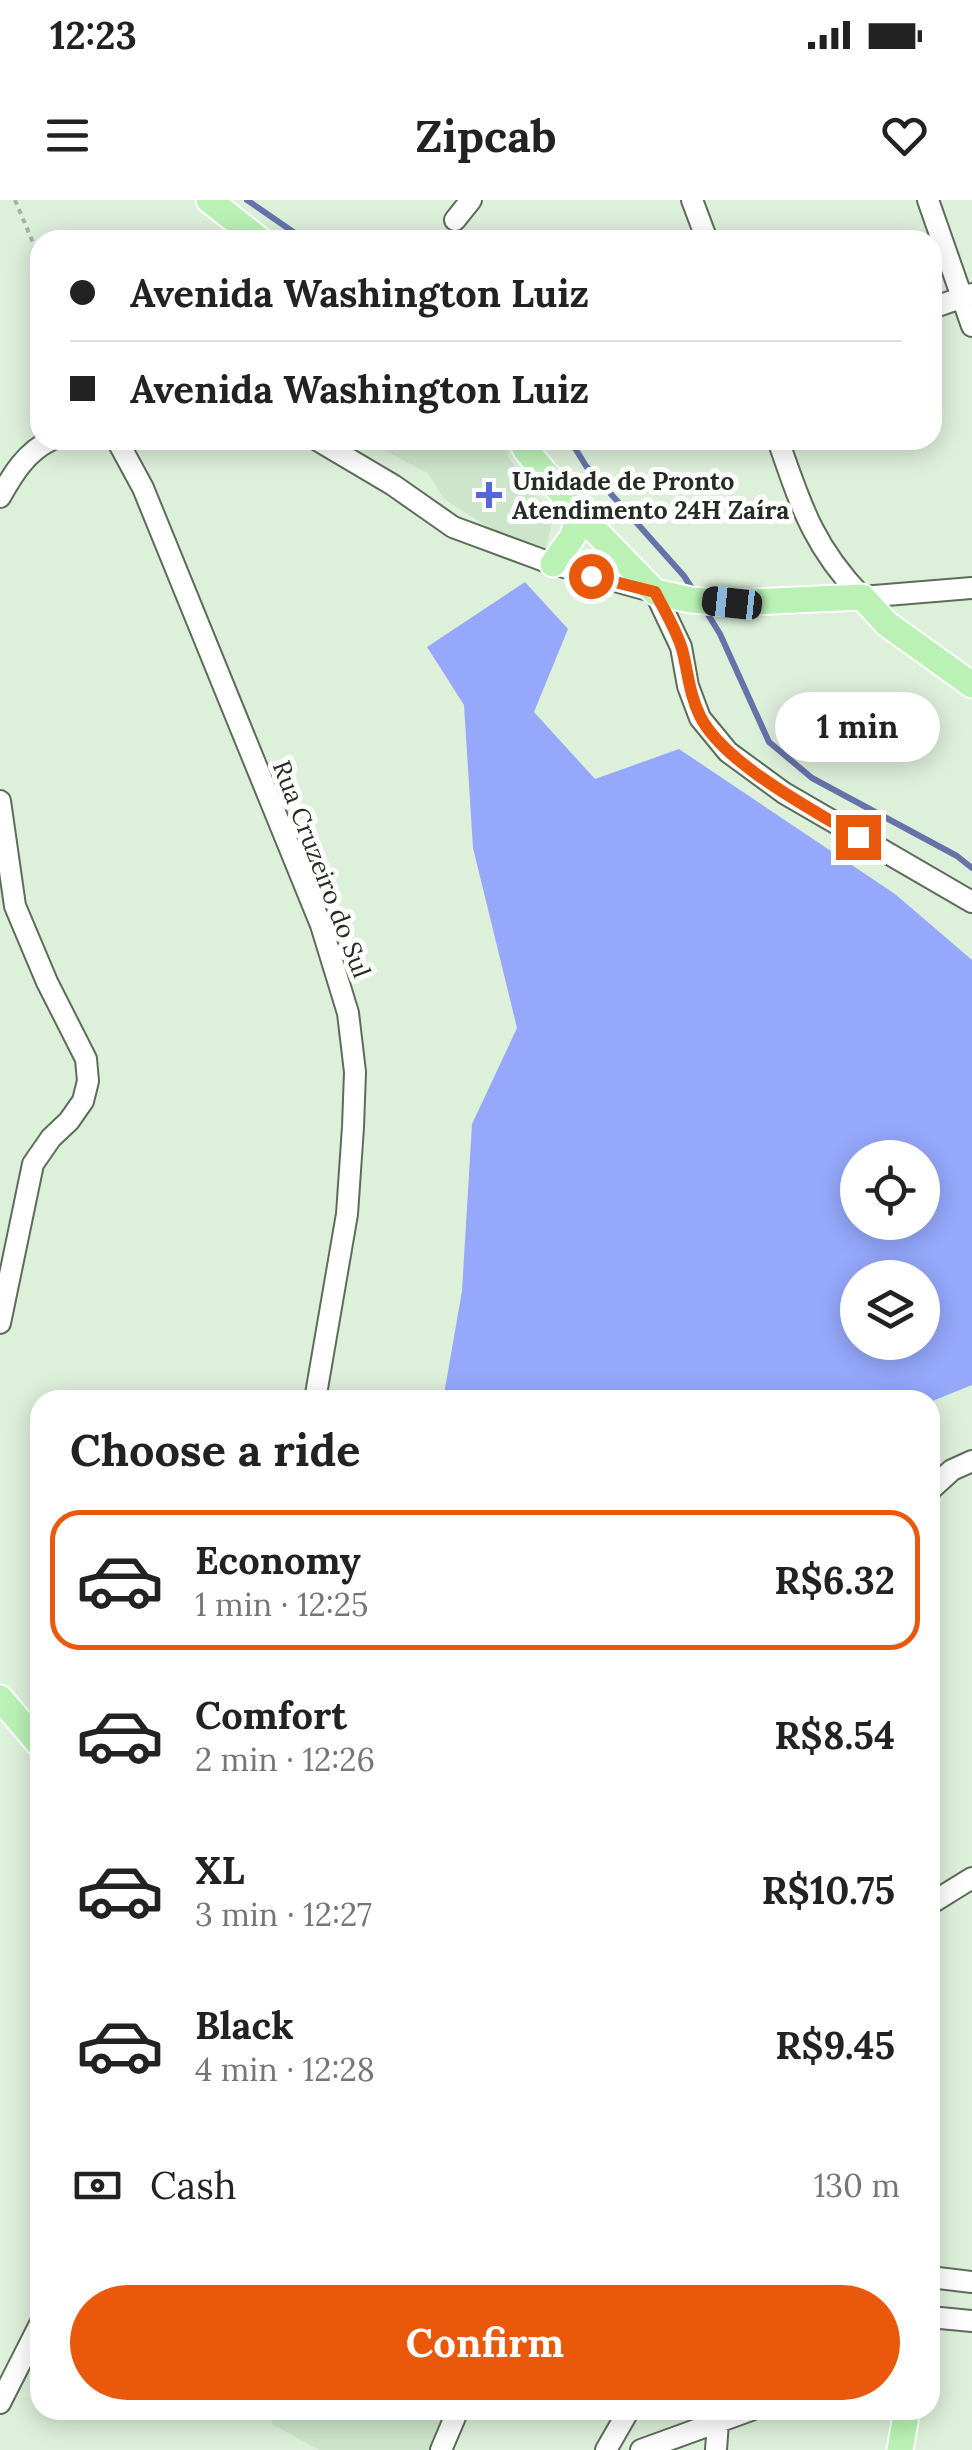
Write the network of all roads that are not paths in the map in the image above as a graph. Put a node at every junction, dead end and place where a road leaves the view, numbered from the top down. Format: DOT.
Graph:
graph roads {
  1 [pos="209,200"];
  2 [pos="471,200"];
  3 [pos="692,200"];
  4 [pos="928,200"];
  5 [pos="455,220"];
  6 [pos="247,230"];
  7 [pos="702,230"];
  8 [pos="940,230"];
  9 [pos="942,234"];
  10 [pos="967,296"];
  11 [pos="942,305"];
  12 [pos="972,326"];
  13 [pos="36,450"];
  14 [pos="122,450"];
  15 [pos="335,450"];
  16 [pos="526,450"];
  17 [pos="782,450"];
  18 [pos="0,497"];
  19 [pos="579,514"];
  20 [pos="553,564"];
  21 [pos="972,588"];
  22 [pos="655,592"];
  23 [pos="862,598"];
  24 [pos="972,684"];
  25 [pos="0,801"];
  26 [pos="972,902"];
  27 [pos="8,908"];
  28 [pos="0,1323"];
  29 [pos="317,1390"];
  30 [pos="972,1461"];
  31 [pos="940,1481"];
  32 [pos="0,1698"];
  33 [pos="30,1733"];
  34 [pos="972,1878"];
  35 [pos="940,1898"];
  36 [pos="940,2278"];
  37 [pos="972,2282"];
  38 [pos="940,2318"];
  39 [pos="972,2321"];
  40 [pos="30,2344"];
  41 [pos="0,2403"];
  42 [pos="454,2420"];
  43 [pos="623,2420"];
  44 [pos="724,2420"];
  45 [pos="905,2420"];
  46 [pos="718,2422"];
  47 [pos="441,2450"];
  48 [pos="606,2450"];
  49 [pos="640,2450"];
  50 [pos="716,2450"];
  51 [pos="900,2450"];
  1 -- 6 [label="main road"];
  2 -- 5 [label="street"];
  3 -- 7 [label="street"];
  4 -- 8 [label="street"];
  9 -- 10 [label="street"];
  10 -- 11 [label="street"];
  10 -- 12 [label="street"];
  13 -- 18 [label="street"];
  14 -- 29 [label="street, Rua Cruzeiro do Sul"];
  15 -- 20 [label="street"];
  16 -- 19 [label="main road"];
  17 -- 23 [label="street"];
  19 -- 20 [label="main road"];
  19 -- 22 [label="main road"];
  20 -- 22 [label="street"];
  21 -- 23 [label="street"];
  22 -- 23 [label="main road"];
  22 -- 26 [label="street"];
  23 -- 24 [label="main road"];
  25 -- 27 [label="street"];
  27 -- 28 [label="street"];
  30 -- 31 [label="street"];
  32 -- 33 [label="main road"];
  34 -- 35 [label="street"];
  36 -- 37 [label="street"];
  38 -- 39 [label="street"];
  40 -- 41 [label="street"];
  42 -- 47 [label="street"];
  43 -- 48 [label="street"];
  44 -- 46 [label="street"];
  45 -- 51 [label="main road"];
  46 -- 49 [label="street"];
  46 -- 50 [label="street"];
}
